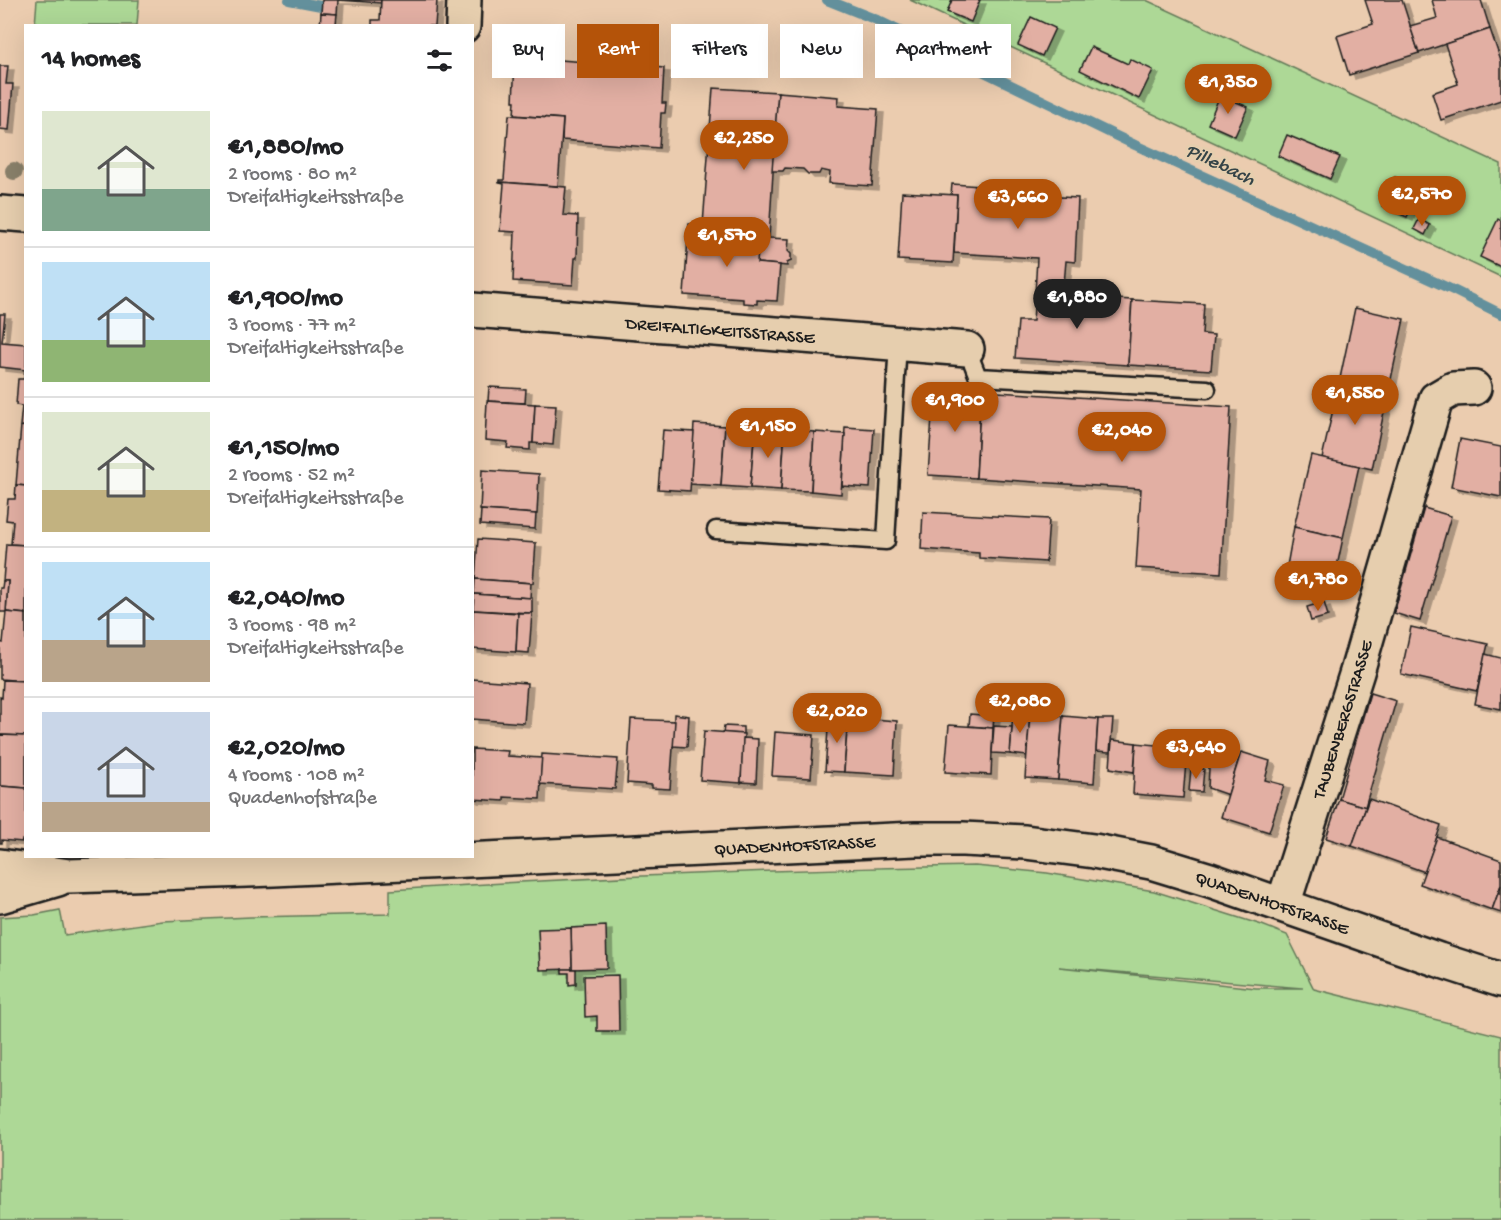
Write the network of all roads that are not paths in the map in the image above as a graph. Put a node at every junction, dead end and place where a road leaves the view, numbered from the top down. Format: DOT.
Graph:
graph roads {
  1 [pos="464,0"];
  2 [pos="463,24"];
  3 [pos="0,213"];
  4 [pos="24,215"];
  5 [pos="474,310"];
  6 [pos="898,343"];
  7 [pos="967,349"];
  8 [pos="1474,388"];
  9 [pos="1207,389"];
  10 [pos="716,530"];
  11 [pos="474,857"];
  12 [pos="461,858"];
  13 [pos="413,860"];
  14 [pos="0,866"];
  15 [pos="69,866"];
  16 [pos="0,896"];
  17 [pos="1283,905"];
  18 [pos="1501,980"];
  1 -- 2 [label="street"];
  3 -- 4 [label="street"];
  5 -- 6 [label="street, DREIFALTIGKEITSSTRASSE"];
  6 -- 7 [label="street, DREIFALTIGKEITSSTRASSE"];
  6 -- 10 [label="lane"];
  7 -- 9 [label="lane"];
  8 -- 17 [label="street, TAUBENBERGSTRASSE"];
  11 -- 17 [label="street, QUADENHOFSTRASSE"];
  12 -- 13 [label="street, QUADENHOFSTRASSE"];
  13 -- 15 [label="street, QUADENHOFSTRASSE"];
  14 -- 15 [label="street, QUADENHOFSTRASSE"];
  15 -- 16 [label="street, QUADENHOFSTRASSE"];
  17 -- 18 [label="street, QUADENHOFSTRASSE"];
}
